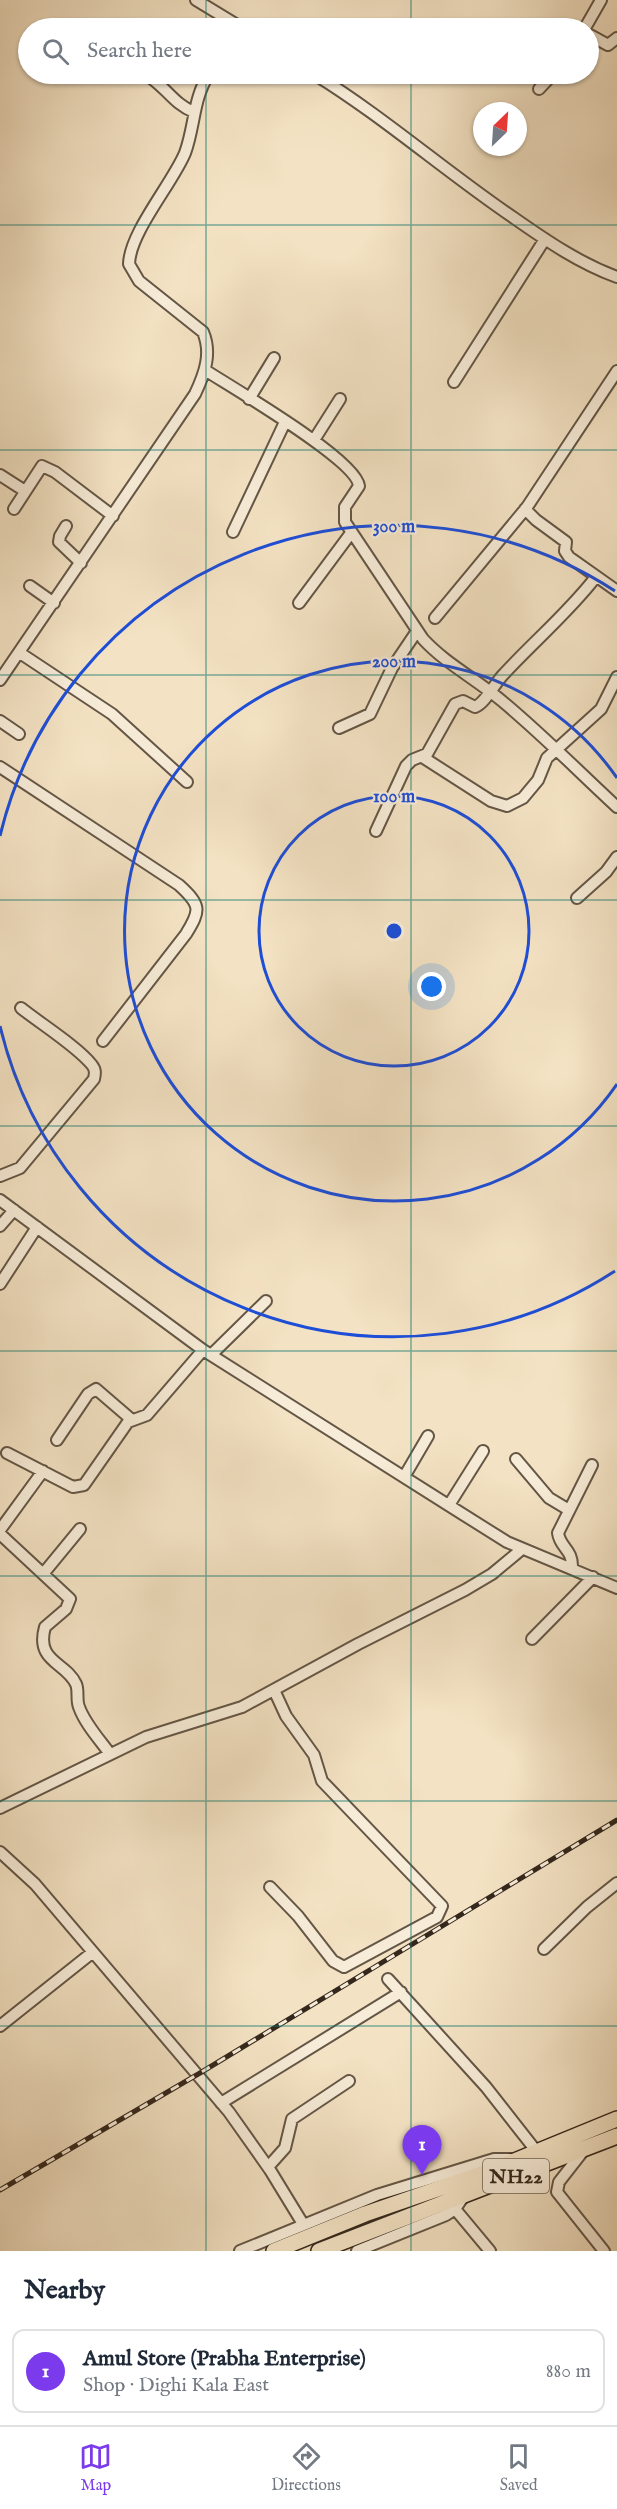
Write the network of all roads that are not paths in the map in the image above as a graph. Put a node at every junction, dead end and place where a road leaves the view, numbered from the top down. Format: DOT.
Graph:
graph roads {
  1 [pos="196,0"];
  2 [pos="601,0"];
  3 [pos="224,18"];
  4 [pos="591,18"];
  5 [pos="617,38"];
  6 [pos="599,40"];
  7 [pos="161,84"];
  8 [pos="204,84"];
  9 [pos="330,84"];
  10 [pos="543,84"];
  11 [pos="538,89"];
  12 [pos="194,112"];
  13 [pos="545,239"];
  14 [pos="617,277"];
  15 [pos="274,358"];
  16 [pos="204,370"];
  17 [pos="617,371"];
  18 [pos="454,382"];
  19 [pos="249,399"];
  20 [pos="339,399"];
  21 [pos="285,422"];
  22 [pos="314,440"];
  23 [pos="0,475"];
  24 [pos="25,491"];
  25 [pos="14,509"];
  26 [pos="525,509"];
  27 [pos="113,516"];
  28 [pos="66,526"];
  29 [pos="233,532"];
  30 [pos="351,533"];
  31 [pos="81,563"];
  32 [pos="595,578"];
  33 [pos="30,586"];
  34 [pos="617,591"];
  35 [pos="54,603"];
  36 [pos="299,603"];
  37 [pos="435,618"];
  38 [pos="417,632"];
  39 [pos="20,653"];
  40 [pos="617,677"];
  41 [pos="0,680"];
  42 [pos="489,691"];
  43 [pos="0,721"];
  44 [pos="339,728"];
  45 [pos="19,734"];
  46 [pos="557,748"];
  47 [pos="424,758"];
  48 [pos="0,767"];
  49 [pos="187,782"];
  50 [pos="617,807"];
  51 [pos="376,831"];
  52 [pos="617,857"];
  53 [pos="577,898"];
  54 [pos="21,1008"];
  55 [pos="103,1041"];
  56 [pos="0,1176"];
  57 [pos="0,1200"];
  58 [pos="14,1210"];
  59 [pos="0,1226"];
  60 [pos="38,1227"];
  61 [pos="0,1284"];
  62 [pos="266,1301"];
  63 [pos="207,1353"];
  64 [pos="132,1420"];
  65 [pos="428,1436"];
  66 [pos="57,1440"];
  67 [pos="483,1451"];
  68 [pos="7,1453"];
  69 [pos="516,1459"];
  70 [pos="592,1465"];
  71 [pos="43,1471"];
  72 [pos="404,1477"];
  73 [pos="449,1505"];
  74 [pos="569,1510"];
  75 [pos="80,1529"];
  76 [pos="0,1532"];
  77 [pos="522,1549"];
  78 [pos="572,1568"];
  79 [pos="43,1574"];
  80 [pos="593,1577"];
  81 [pos="617,1587"];
  82 [pos="532,1640"];
  83 [pos="274,1690"];
  84 [pos="110,1754"];
  85 [pos="0,1808"];
  86 [pos="0,1852"];
  87 [pos="617,1883"];
  88 [pos="270,1887"];
  89 [pos="544,1949"];
  90 [pos="93,1952"];
  91 [pos="388,1978"];
  92 [pos="400,1992"];
  93 [pos="0,2026"];
  94 [pos="349,2081"];
  95 [pos="221,2103"];
  96 [pos="617,2119"];
  97 [pos="617,2136"];
  98 [pos="585,2149"];
  99 [pos="537,2152"];
  100 [pos="518,2160"];
  101 [pos="268,2167"];
  102 [pos="459,2202"];
  103 [pos="303,2224"];
  104 [pos="240,2251"];
  105 [pos="274,2251"];
  106 [pos="319,2251"];
  107 [pos="357,2251"];
  108 [pos="490,2251"];
  109 [pos="604,2251"];
  1 -- 3 [label="street"];
  2 -- 4 [label="street"];
  5 -- 6 [label="street"];
  7 -- 12 [label="street"];
  8 -- 12 [label="street"];
  9 -- 13 [label="street"];
  10 -- 11 [label="street"];
  12 -- 16 [label="street"];
  13 -- 14 [label="street"];
  13 -- 18 [label="street"];
  15 -- 19 [label="street"];
  16 -- 19 [label="street"];
  16 -- 27 [label="street"];
  17 -- 26 [label="street"];
  19 -- 21 [label="street"];
  20 -- 22 [label="street"];
  21 -- 22 [label="street"];
  21 -- 29 [label="street"];
  22 -- 30 [label="street"];
  23 -- 24 [label="street"];
  24 -- 25 [label="street"];
  24 -- 27 [label="street"];
  26 -- 32 [label="street"];
  26 -- 37 [label="street"];
  27 -- 31 [label="street"];
  28 -- 31 [label="street"];
  30 -- 36 [label="street"];
  30 -- 38 [label="street"];
  31 -- 35 [label="street"];
  32 -- 34 [label="street"];
  32 -- 42 [label="street"];
  33 -- 35 [label="street"];
  35 -- 39 [label="street"];
  38 -- 42 [label="street"];
  38 -- 44 [label="street"];
  39 -- 41 [label="street"];
  39 -- 49 [label="street"];
  40 -- 46 [label="street"];
  42 -- 46 [label="street"];
  42 -- 47 [label="street"];
  43 -- 45 [label="street"];
  46 -- 47 [label="street"];
  46 -- 50 [label="street"];
  47 -- 51 [label="street"];
  48 -- 55 [label="street"];
  52 -- 53 [label="street"];
  54 -- 56 [label="street"];
  57 -- 58 [label="street"];
  58 -- 59 [label="street"];
  58 -- 60 [label="street"];
  60 -- 61 [label="street"];
  60 -- 63 [label="street"];
  62 -- 63 [label="street"];
  63 -- 64 [label="street"];
  63 -- 72 [label="street"];
  64 -- 66 [label="street"];
  64 -- 71 [label="street"];
  65 -- 72 [label="street"];
  67 -- 73 [label="street"];
  68 -- 71 [label="street"];
  69 -- 74 [label="street"];
  70 -- 74 [label="street"];
  71 -- 76 [label="street"];
  72 -- 73 [label="street"];
  73 -- 77 [label="street"];
  74 -- 78 [label="street"];
  75 -- 79 [label="street"];
  76 -- 79 [label="street"];
  77 -- 78 [label="street"];
  77 -- 83 [label="street"];
  78 -- 80 [label="street"];
  79 -- 84 [label="street"];
  80 -- 81 [label="street"];
  80 -- 82 [label="street"];
  83 -- 84 [label="street"];
  83 -- 88 [label="street"];
  84 -- 85 [label="street"];
  86 -- 90 [label="street"];
  87 -- 89 [label="street"];
  90 -- 93 [label="street"];
  90 -- 95 [label="street"];
  91 -- 92 [label="street"];
  92 -- 95 [label="street"];
  92 -- 99 [label="street"];
  94 -- 101 [label="street"];
  95 -- 101 [label="street"];
  96 -- 99 [label="highway, NH22"];
  97 -- 98 [label="highway, NH22"];
  98 -- 102 [label="highway, NH22"];
  98 -- 109 [label="street"];
  99 -- 100 [label="highway, NH22"];
  100 -- 103 [label="street"];
  100 -- 105 [label="highway, NH22"];
  101 -- 103 [label="street"];
  102 -- 106 [label="highway, NH22"];
  102 -- 107 [label="street"];
  102 -- 108 [label="street"];
  103 -- 104 [label="street"];
}
